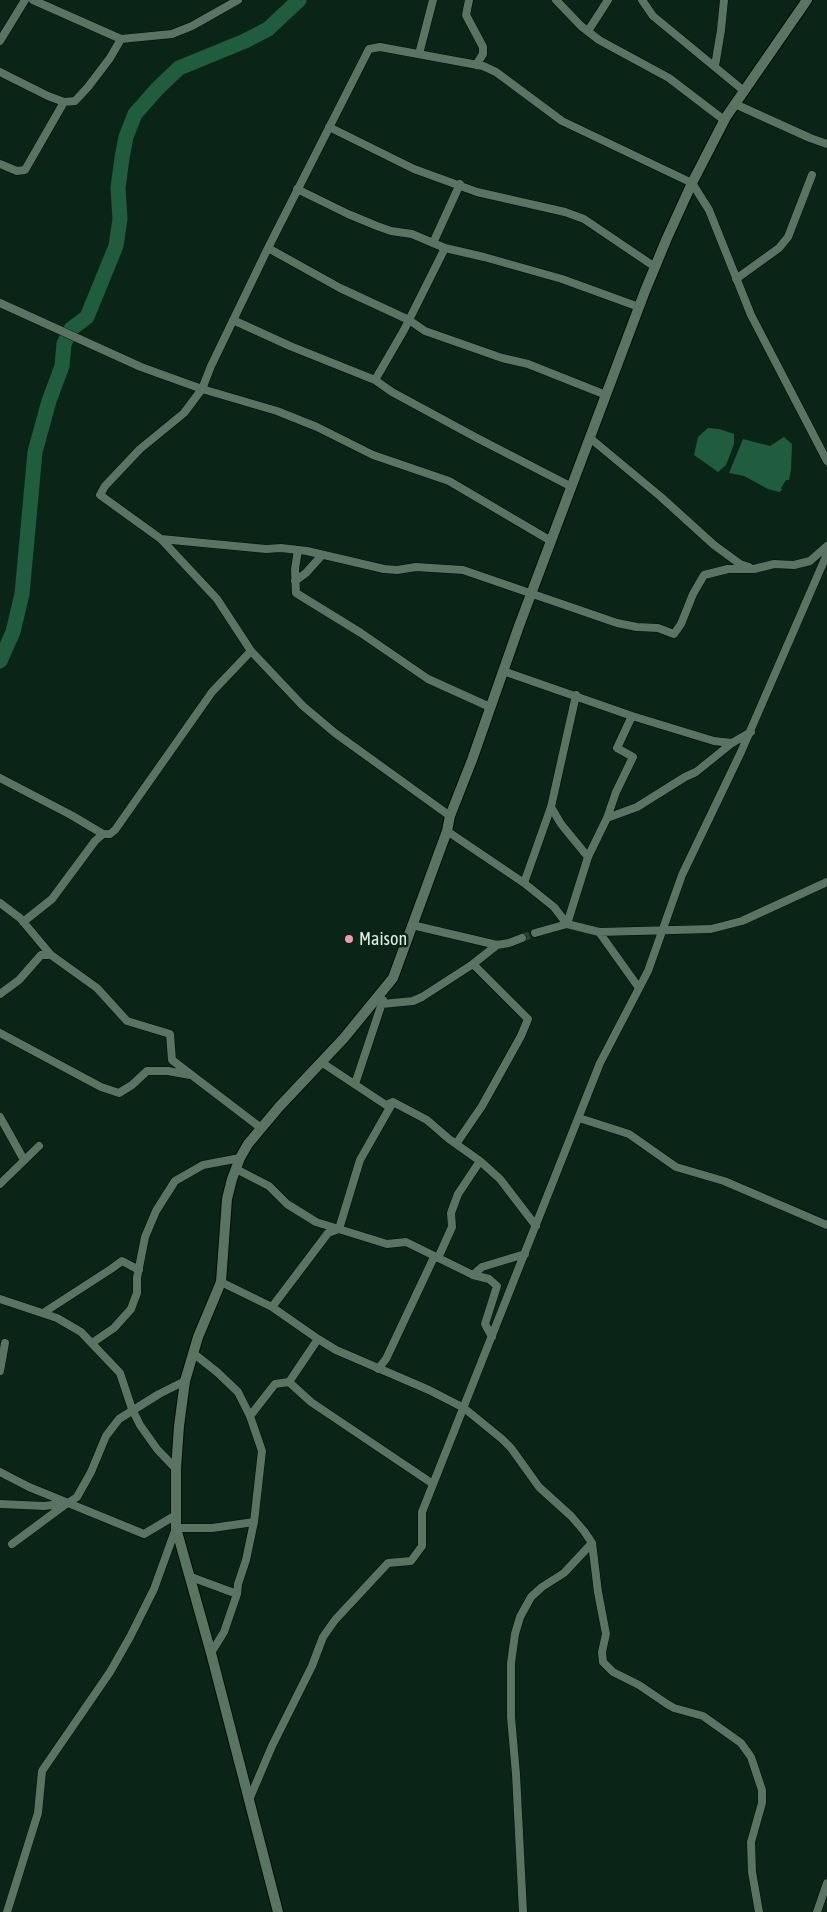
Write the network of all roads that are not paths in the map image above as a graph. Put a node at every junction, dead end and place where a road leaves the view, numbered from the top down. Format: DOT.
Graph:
graph roads {
  1 [pos="24,0"];
  2 [pos="32,0"];
  3 [pos="238,0"];
  4 [pos="434,0"];
  5 [pos="469,0"];
  6 [pos="556,0"];
  7 [pos="608,0"];
  8 [pos="642,0"];
  9 [pos="724,0"];
  10 [pos="807,0"];
  11 [pos="588,31"];
  12 [pos="121,39"];
  13 [pos="0,41"];
  14 [pos="419,54"];
  15 [pos="476,65"];
  16 [pos="715,66"];
  17 [pos="0,72"];
  18 [pos="744,91"];
  19 [pos="64,102"];
  20 [pos="735,104"];
  21 [pos="724,120"];
  22 [pos="329,127"];
  23 [pos="827,144"];
  24 [pos="0,164"];
  25 [pos="812,175"];
  26 [pos="692,183"];
  27 [pos="460,184"];
  28 [pos="297,189"];
  29 [pos="433,243"];
  30 [pos="268,248"];
  31 [pos="445,248"];
  32 [pos="655,267"];
  33 [pos="736,279"];
  34 [pos="0,303"];
  35 [pos="639,307"];
  36 [pos="233,320"];
  37 [pos="409,320"];
  38 [pos="375,380"];
  39 [pos="202,389"];
  40 [pos="606,395"];
  41 [pos="590,438"];
  42 [pos="827,462"];
  43 [pos="572,487"];
  44 [pos="161,539"];
  45 [pos="551,541"];
  46 [pos="827,546"];
  47 [pos="298,550"];
  48 [pos="827,554"];
  49 [pos="322,555"];
  50 [pos="754,569"];
  51 [pos="295,581"];
  52 [pos="531,594"];
  53 [pos="251,651"];
  54 [pos="503,671"];
  55 [pos="576,695"];
  56 [pos="490,707"];
  57 [pos="632,716"];
  58 [pos="751,732"];
  59 [pos="732,743"];
  60 [pos="0,778"];
  61 [pos="551,807"];
  62 [pos="450,816"];
  63 [pos="607,818"];
  64 [pos="447,831"];
  65 [pos="103,834"];
  66 [pos="588,857"];
  67 [pos="827,882"];
  68 [pos="524,883"];
  69 [pos="0,903"];
  70 [pos="23,922"];
  71 [pos="567,924"];
  72 [pos="412,925"];
  73 [pos="662,931"];
  74 [pos="600,932"];
  75 [pos="535,933"];
  76 [pos="522,938"];
  77 [pos="497,945"];
  78 [pos="51,956"];
  79 [pos="473,964"];
  80 [pos="388,986"];
  81 [pos="639,988"];
  82 [pos="0,994"];
  83 [pos="382,1004"];
  84 [pos="0,1033"];
  85 [pos="321,1062"];
  86 [pos="192,1076"];
  87 [pos="355,1084"];
  88 [pos="393,1102"];
  89 [pos="0,1117"];
  90 [pos="579,1118"];
  91 [pos="261,1128"];
  92 [pos="456,1144"];
  93 [pos="39,1146"];
  94 [pos="240,1158"];
  95 [pos="24,1160"];
  96 [pos="480,1160"];
  97 [pos="236,1169"];
  98 [pos="0,1184"];
  99 [pos="827,1225"];
  100 [pos="536,1226"];
  101 [pos="339,1229"];
  102 [pos="525,1254"];
  103 [pos="436,1257"];
  104 [pos="139,1270"];
  105 [pos="473,1275"];
  106 [pos="220,1282"];
  107 [pos="0,1299"];
  108 [pos="272,1307"];
  109 [pos="43,1313"];
  110 [pos="492,1337"];
  111 [pos="318,1339"];
  112 [pos="5,1343"];
  113 [pos="92,1343"];
  114 [pos="193,1354"];
  115 [pos="378,1369"];
  116 [pos="0,1371"];
  117 [pos="185,1382"];
  118 [pos="289,1382"];
  119 [pos="464,1408"];
  120 [pos="132,1409"];
  121 [pos="250,1416"];
  122 [pos="176,1470"];
  123 [pos="0,1472"];
  124 [pos="433,1484"];
  125 [pos="68,1503"];
  126 [pos="0,1504"];
  127 [pos="176,1515"];
  128 [pos="254,1522"];
  129 [pos="176,1528"];
  130 [pos="592,1543"];
  131 [pos="12,1544"];
  132 [pos="191,1577"];
  133 [pos="237,1594"];
  134 [pos="211,1653"];
  135 [pos="249,1800"];
  136 [pos="827,1883"];
  137 [pos="7,1912"];
  138 [pos="278,1912"];
  139 [pos="523,1912"];
  140 [pos="759,1912"];
  141 [pos="817,1912"];
  1 -- 13 [label="street"];
  2 -- 12 [label="street"];
  3 -- 12 [label="street"];
  4 -- 14 [label="street"];
  5 -- 15 [label="street"];
  6 -- 11 [label="street"];
  7 -- 11 [label="street"];
  8 -- 16 [label="street"];
  9 -- 16 [label="street"];
  10 -- 18 [label="street"];
  11 -- 21 [label="street"];
  12 -- 19 [label="street"];
  14 -- 15 [label="street"];
  14 -- 22 [label="street"];
  15 -- 26 [label="street"];
  16 -- 18 [label="street"];
  17 -- 19 [label="street"];
  18 -- 20 [label="street"];
  19 -- 24 [label="street"];
  20 -- 21 [label="street"];
  20 -- 23 [label="street"];
  21 -- 26 [label="street"];
  22 -- 27 [label="street"];
  22 -- 28 [label="street"];
  25 -- 33 [label="street"];
  26 -- 32 [label="street"];
  26 -- 33 [label="street"];
  27 -- 29 [label="street"];
  27 -- 32 [label="street"];
  28 -- 29 [label="street"];
  28 -- 30 [label="street"];
  29 -- 31 [label="street"];
  30 -- 36 [label="street"];
  30 -- 37 [label="street"];
  31 -- 35 [label="street"];
  31 -- 37 [label="street"];
  32 -- 35 [label="street"];
  33 -- 42 [label="street"];
  34 -- 39 [label="street"];
  35 -- 40 [label="street"];
  36 -- 38 [label="street"];
  36 -- 39 [label="street"];
  37 -- 38 [label="street"];
  37 -- 40 [label="street"];
  38 -- 43 [label="street"];
  39 -- 44 [label="street"];
  39 -- 45 [label="street"];
  40 -- 41 [label="street"];
  41 -- 43 [label="street"];
  41 -- 50 [label="street"];
  43 -- 45 [label="street"];
  44 -- 47 [label="street"];
  44 -- 53 [label="street"];
  45 -- 52 [label="street"];
  46 -- 50 [label="street"];
  47 -- 49 [label="street"];
  47 -- 51 [label="street"];
  48 -- 58 [label="street"];
  49 -- 51 [label="street"];
  49 -- 52 [label="street"];
  50 -- 52 [label="street"];
  51 -- 56 [label="street"];
  52 -- 54 [label="street"];
  53 -- 62 [label="street"];
  53 -- 65 [label="street"];
  54 -- 55 [label="street"];
  54 -- 56 [label="street"];
  55 -- 57 [label="street"];
  55 -- 61 [label="street"];
  56 -- 62 [label="street"];
  57 -- 59 [label="street"];
  57 -- 63 [label="street"];
  58 -- 59 [label="street"];
  58 -- 73 [label="street"];
  59 -- 63 [label="street"];
  60 -- 65 [label="street"];
  61 -- 66 [label="street"];
  61 -- 68 [label="street"];
  62 -- 64 [label="street"];
  63 -- 66 [label="street"];
  64 -- 68 [label="street"];
  64 -- 72 [label="street"];
  65 -- 70 [label="street"];
  66 -- 71 [label="street"];
  67 -- 73 [label="street"];
  68 -- 71 [label="street"];
  69 -- 70 [label="street"];
  70 -- 78 [label="street"];
  71 -- 74 [label="street"];
  71 -- 75 [label="street"];
  72 -- 77 [label="street"];
  72 -- 80 [label="street"];
  73 -- 74 [label="street"];
  73 -- 81 [label="street"];
  74 -- 81 [label="street"];
  76 -- 77 [label="street"];
  77 -- 79 [label="street"];
  78 -- 82 [label="street"];
  78 -- 86 [label="street"];
  79 -- 83 [label="street"];
  79 -- 92 [label="street"];
  80 -- 83 [label="street"];
  80 -- 85 [label="street"];
  81 -- 90 [label="street"];
  83 -- 87 [label="street"];
  84 -- 86 [label="street"];
  85 -- 87 [label="street"];
  85 -- 91 [label="street"];
  86 -- 91 [label="street"];
  87 -- 88 [label="street"];
  88 -- 92 [label="street"];
  88 -- 101 [label="street"];
  89 -- 95 [label="street"];
  90 -- 99 [label="street"];
  90 -- 100 [label="street"];
  91 -- 94 [label="street"];
  92 -- 96 [label="street"];
  93 -- 95 [label="street"];
  94 -- 97 [label="street"];
  94 -- 104 [label="street"];
  95 -- 98 [label="street"];
  96 -- 100 [label="street"];
  96 -- 103 [label="street"];
  97 -- 101 [label="street"];
  97 -- 106 [label="street"];
  100 -- 102 [label="street"];
  101 -- 103 [label="street"];
  101 -- 108 [label="street"];
  102 -- 105 [label="street"];
  102 -- 110 [label="street"];
  103 -- 105 [label="street"];
  103 -- 115 [label="street"];
  104 -- 109 [label="street"];
  104 -- 113 [label="street"];
  105 -- 110 [label="street"];
  106 -- 108 [label="street"];
  106 -- 114 [label="street"];
  107 -- 109 [label="street"];
  108 -- 111 [label="street"];
  109 -- 113 [label="street"];
  110 -- 119 [label="street"];
  111 -- 115 [label="street"];
  111 -- 118 [label="street"];
  112 -- 116 [label="street"];
  113 -- 120 [label="street"];
  114 -- 117 [label="street"];
  114 -- 121 [label="street"];
  115 -- 119 [label="street"];
  117 -- 120 [label="street"];
  117 -- 122 [label="street"];
  118 -- 121 [label="street"];
  118 -- 124 [label="street"];
  119 -- 124 [label="street"];
  119 -- 130 [label="street"];
  120 -- 122 [label="street"];
  120 -- 125 [label="street"];
  121 -- 128 [label="street"];
  122 -- 127 [label="street"];
  123 -- 125 [label="street"];
  124 -- 135 [label="street"];
  125 -- 126 [label="street"];
  125 -- 127 [label="street"];
  125 -- 131 [label="street"];
  127 -- 129 [label="street"];
  128 -- 129 [label="street"];
  128 -- 133 [label="street"];
  129 -- 132 [label="street"];
  129 -- 137 [label="street"];
  130 -- 139 [label="street"];
  130 -- 140 [label="street"];
  132 -- 133 [label="street"];
  132 -- 134 [label="street"];
  133 -- 134 [label="street"];
  134 -- 135 [label="street"];
  135 -- 138 [label="street"];
  136 -- 141 [label="street"];
}
